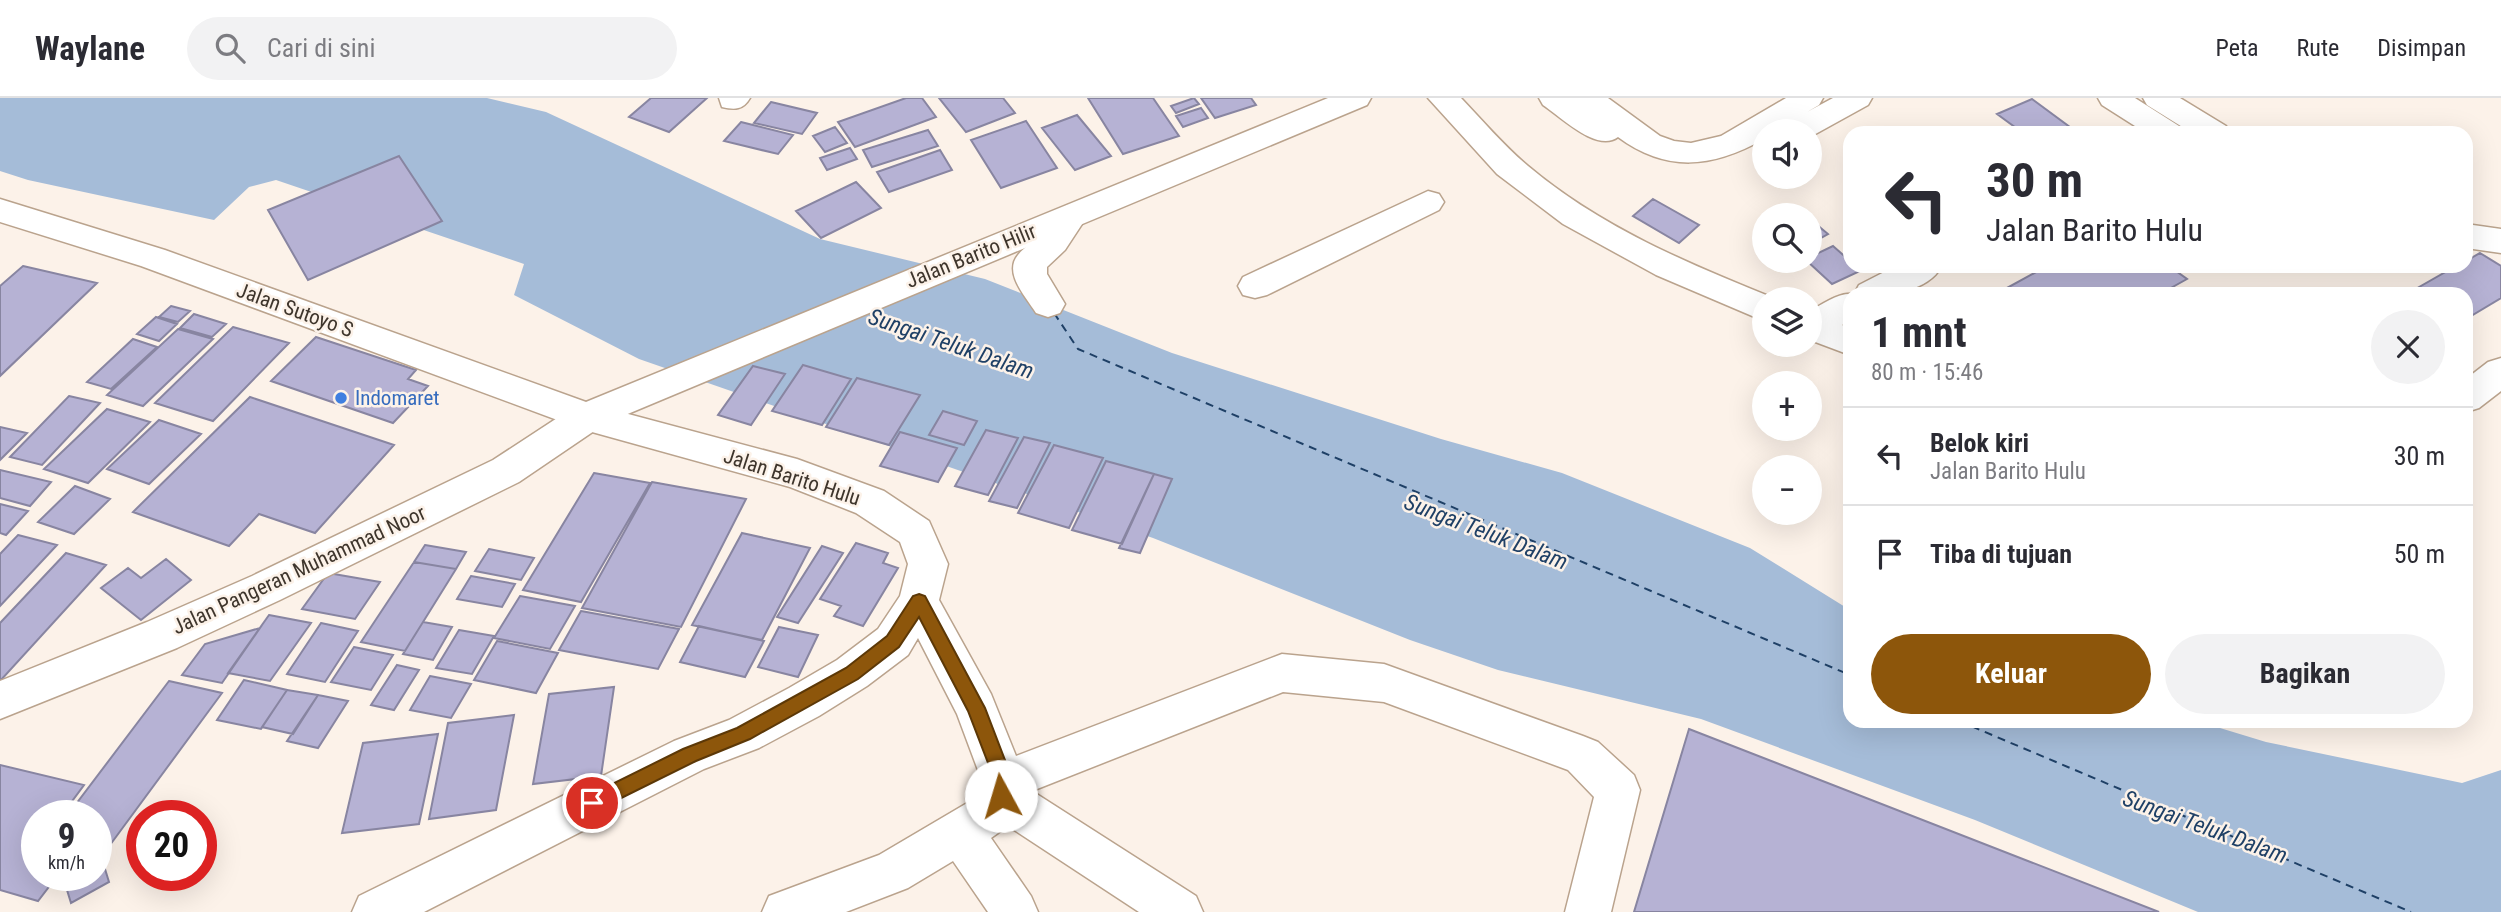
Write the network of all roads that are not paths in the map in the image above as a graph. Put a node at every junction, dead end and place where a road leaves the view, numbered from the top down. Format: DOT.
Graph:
graph roads {
  1 [pos="1356,98"];
  2 [pos="1443,98"];
  3 [pos="1553,98"];
  4 [pos="1588,98"];
  5 [pos="1808,98"];
  6 [pos="1857,98"];
  7 [pos="2113,98"];
  8 [pos="2158,98"];
  9 [pos="1819,119"];
  10 [pos="2157,126"];
  11 [pos="2194,126"];
  12 [pos="1752,156"];
  13 [pos="1702,164"];
  14 [pos="1428,202"];
  15 [pos="0,210"];
  16 [pos="1072,215"];
  17 [pos="2473,237"];
  18 [pos="2501,241"];
  19 [pos="1912,273"];
  20 [pos="1255,286"];
  21 [pos="1884,287"];
  22 [pos="1752,303"];
  23 [pos="1048,304"];
  24 [pos="1843,309"];
  25 [pos="1822,320"];
  26 [pos="1822,331"];
  27 [pos="1843,339"];
  28 [pos="2501,372"];
  29 [pos="2473,393"];
  30 [pos="587,417"];
  31 [pos="919,601"];
  32 [pos="0,700"];
  33 [pos="1002,788"];
  34 [pos="961,833"];
  35 [pos="374,912"];
  36 [pos="785,912"];
  37 [pos="1015,912"];
  38 [pos="1180,912"];
  39 [pos="1588,912"];
  1 -- 16 [label="main road, Jalan Barito Hilir"];
  2 -- 22 [label="main road"];
  3 -- 13 [label="main road"];
  4 -- 13 [label="main road"];
  5 -- 13 [label="main road"];
  6 -- 9 [label="main road"];
  7 -- 10 [label="main road"];
  8 -- 11 [label="main road"];
  12 -- 13 [label="main road"];
  14 -- 20 [label="main road"];
  15 -- 30 [label="main road, Jalan Sutoyo S"];
  16 -- 23 [label="main road"];
  16 -- 30 [label="main road, Jalan Barito Hilir"];
  17 -- 18 [label="main road"];
  19 -- 21 [label="main road"];
  24 -- 25 [label="main road"];
  26 -- 27 [label="main road"];
  28 -- 29 [label="main road"];
  30 -- 31 [label="main road, Jalan Barito Hulu"];
  30 -- 32 [label="main road, Jalan Pangeran Muhammad Noor"];
  31 -- 33 [label="main road"];
  31 -- 35 [label="main road, Jalan Barito Hulu"];
  33 -- 34 [label="main road"];
  33 -- 38 [label="main road"];
  33 -- 39 [label="main road"];
  34 -- 36 [label="main road"];
  34 -- 37 [label="main road"];
}
